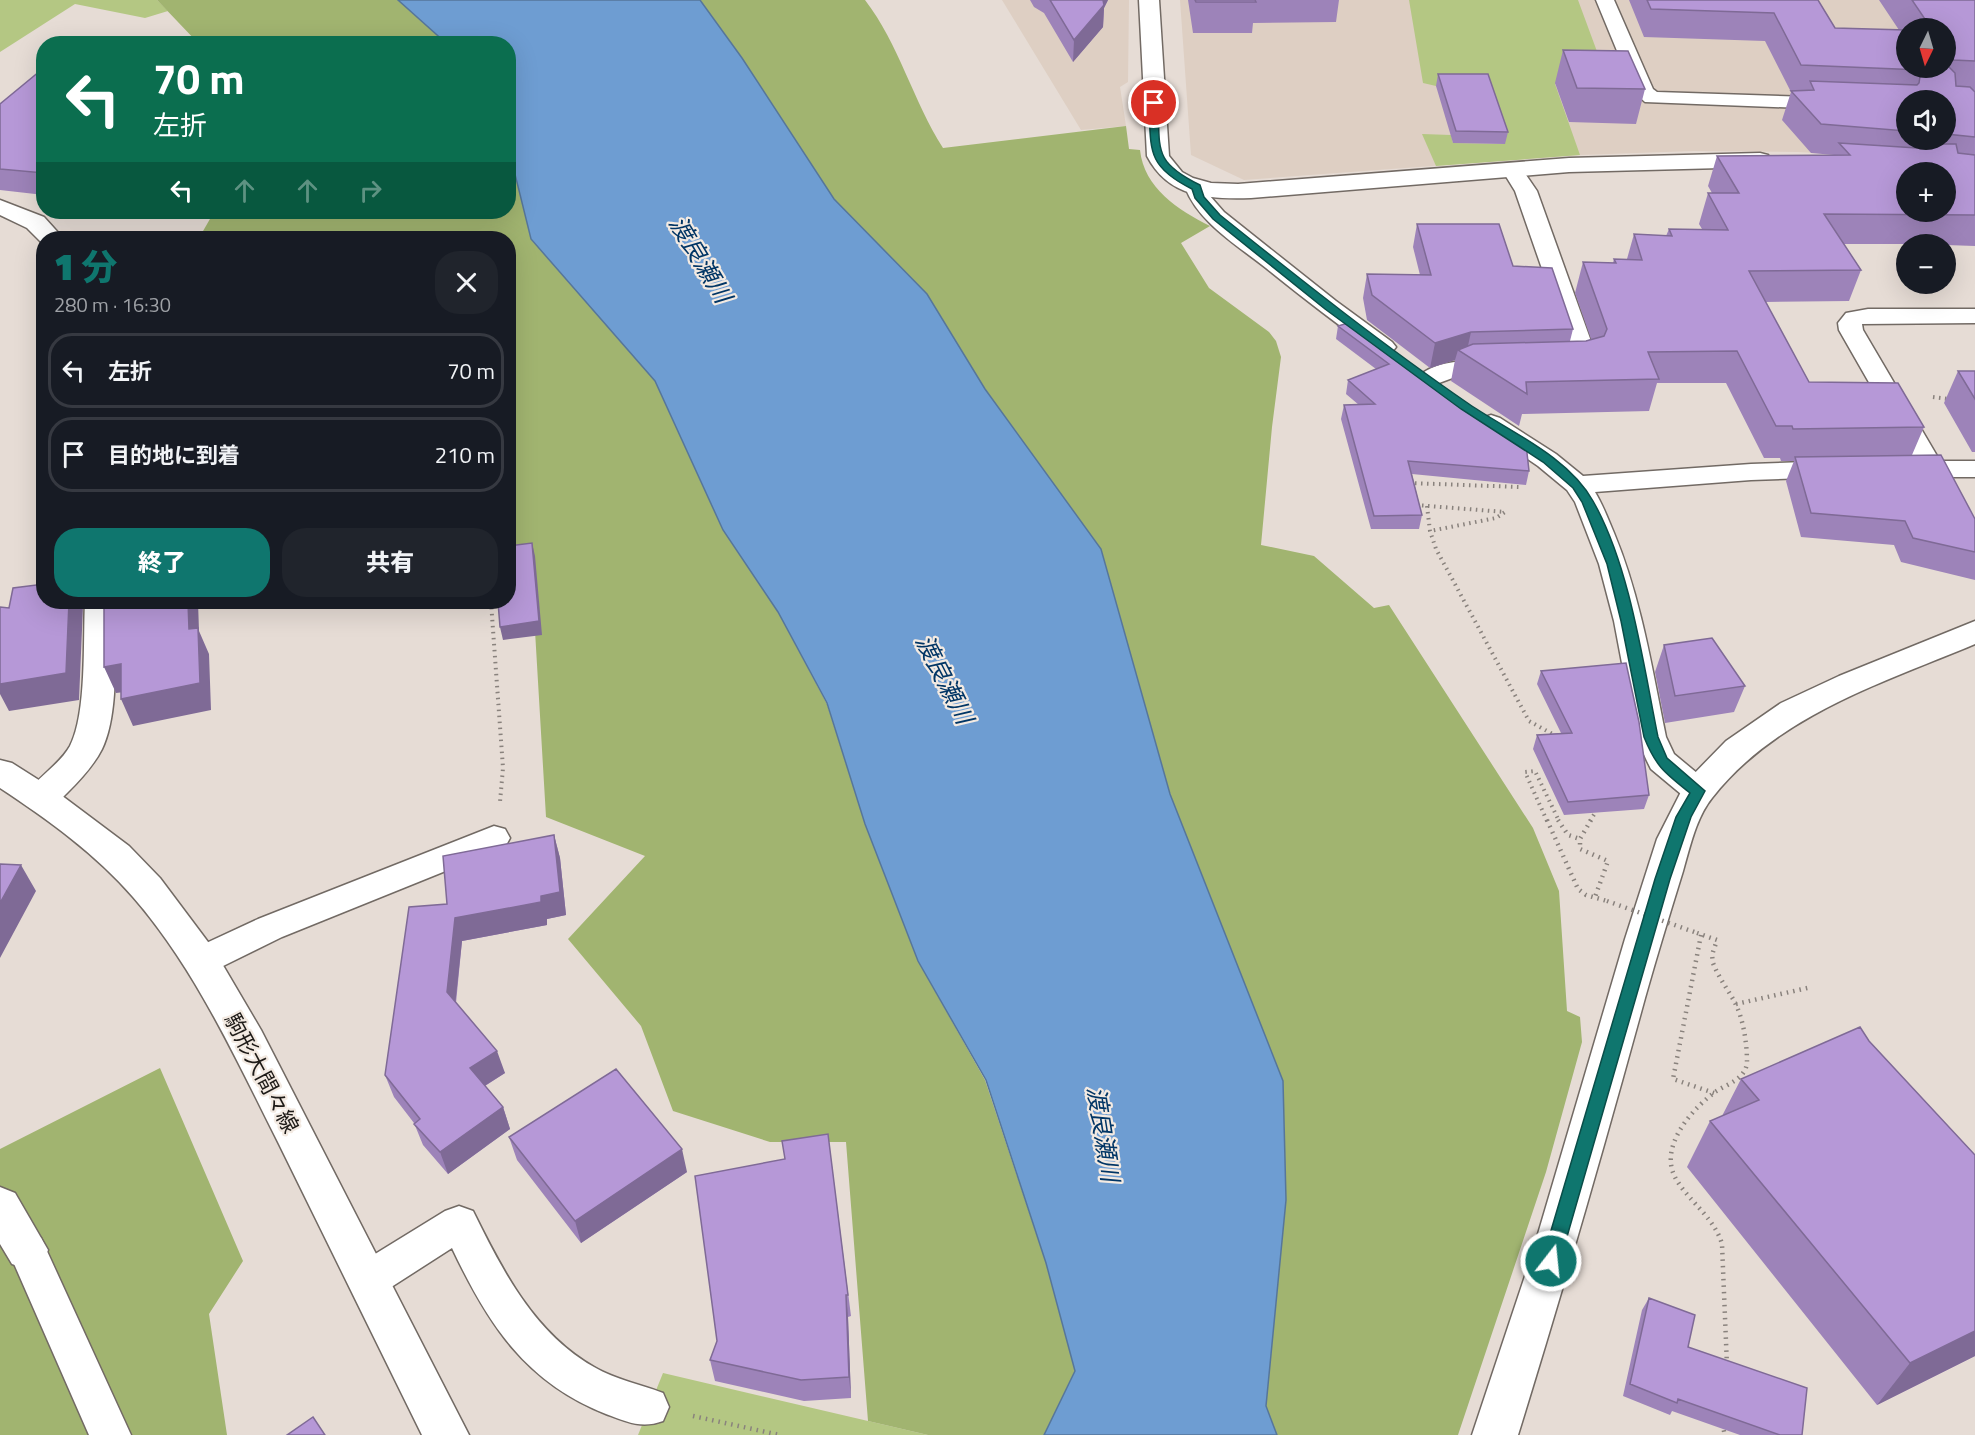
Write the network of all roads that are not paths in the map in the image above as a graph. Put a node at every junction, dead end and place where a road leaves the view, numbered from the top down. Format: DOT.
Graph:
graph roads {
  1 [pos="1149,0"];
  2 [pos="1605,0"];
  3 [pos="1896,106"];
  4 [pos="1784,161"];
  5 [pos="1513,171"];
  6 [pos="1196,188"];
  7 [pos="0,207"];
  8 [pos="47,231"];
  9 [pos="1975,316"];
  10 [pos="1474,412"];
  11 [pos="1855,469"];
  12 [pos="1888,469"];
  13 [pos="1932,469"];
  14 [pos="1975,469"];
  15 [pos="1577,485"];
  16 [pos="100,609"];
  17 [pos="1975,632"];
  18 [pos="0,772"];
  19 [pos="1698,791"];
  20 [pos="41,798"];
  21 [pos="494,838"];
  22 [pos="201,961"];
  23 [pos="0,1206"];
  24 [pos="27,1251"];
  25 [pos="368,1280"];
  26 [pos="648,1407"];
  27 [pos="110,1435"];
  28 [pos="446,1435"];
  29 [pos="1495,1435"];
  1 -- 6 [label="street"];
  2 -- 3 [label="lane"];
  4 -- 5 [label="street"];
  5 -- 6 [label="street"];
  5 -- 6 [label="lane"];
  7 -- 8 [label="street"];
  9 -- 13 [label="lane"];
  10 -- 15 [label="lane"];
  11 -- 15 [label="lane"];
  12 -- 13 [label="lane"];
  13 -- 14 [label="lane"];
  15 -- 19 [label="lane"];
  16 -- 20 [label="street"];
  17 -- 19 [label="street"];
  18 -- 20 [label="street, 駒形大間々線"];
  19 -- 29 [label="street"];
  20 -- 22 [label="street, 駒形大間々線"];
  21 -- 22 [label="lane"];
  22 -- 25 [label="street, 駒形大間々線"];
  23 -- 24 [label="street"];
  24 -- 27 [label="lane"];
  25 -- 26 [label="lane"];
  25 -- 28 [label="street, 駒形大間々線"];
}
